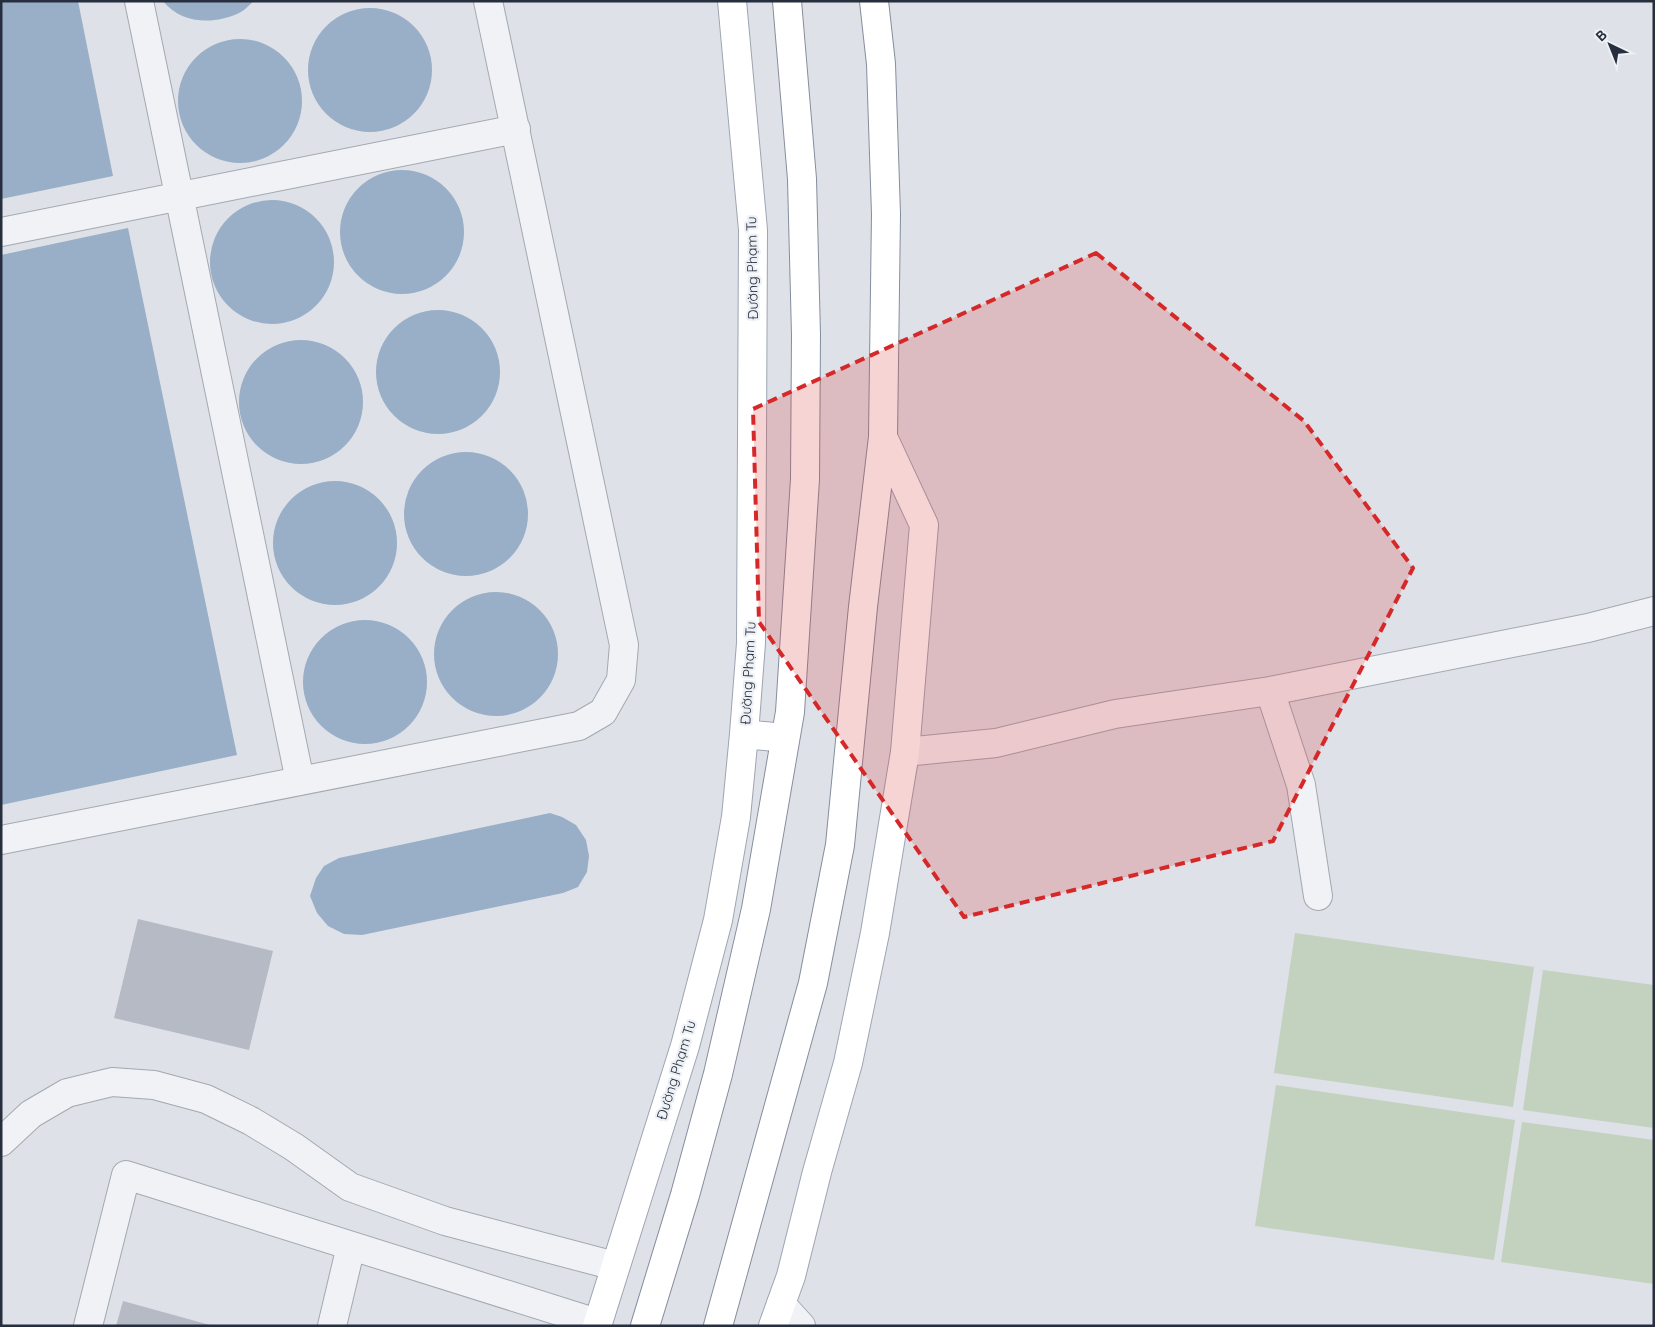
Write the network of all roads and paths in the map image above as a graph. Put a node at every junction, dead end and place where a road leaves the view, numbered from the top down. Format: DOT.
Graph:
graph roads {
  1 [pos="138,1"];
  2 [pos="488,1"];
  3 [pos="732,1"];
  4 [pos="787,1"];
  5 [pos="874,1"];
  6 [pos="516,129"];
  7 [pos="178,197"];
  8 [pos="1,232"];
  9 [pos="882,437"];
  10 [pos="1654,611"];
  11 [pos="1270,692"];
  12 [pos="744,734"];
  13 [pos="785,738"];
  14 [pos="906,752"];
  15 [pos="300,781"];
  16 [pos="1,840"];
  17 [pos="1318,896"];
  18 [pos="1,1142"];
  19 [pos="351,1246"];
  20 [pos="615,1266"];
  21 [pos="777,1315"];
  22 [pos="597,1324"];
  23 [pos="88,1326"];
  24 [pos="332,1326"];
  25 [pos="645,1326"];
  26 [pos="718,1326"];
  27 [pos="801,1326"];
  1 -- 7 [label="street"];
  2 -- 6 [label="street"];
  3 -- 12 [label="main road, Đường Phạm Tu"];
  4 -- 13 [label="main road"];
  5 -- 9 [label="main road"];
  6 -- 7 [label="street"];
  6 -- 15 [label="street"];
  7 -- 8 [label="street"];
  7 -- 15 [label="street"];
  9 -- 14 [label="main road"];
  9 -- 26 [label="main road"];
  10 -- 11 [label="street"];
  11 -- 14 [label="street"];
  11 -- 17 [label="street"];
  12 -- 13 [label="main road"];
  12 -- 20 [label="main road, Đường Phạm Tu"];
  13 -- 25 [label="main road"];
  14 -- 21 [label="main road"];
  15 -- 16 [label="street"];
  18 -- 20 [label="street"];
  19 -- 22 [label="street"];
  19 -- 23 [label="street"];
  19 -- 24 [label="street"];
  20 -- 22 [label="main road, Đường Phạm Tu"];
  21 -- 27 [label="street"];
}
